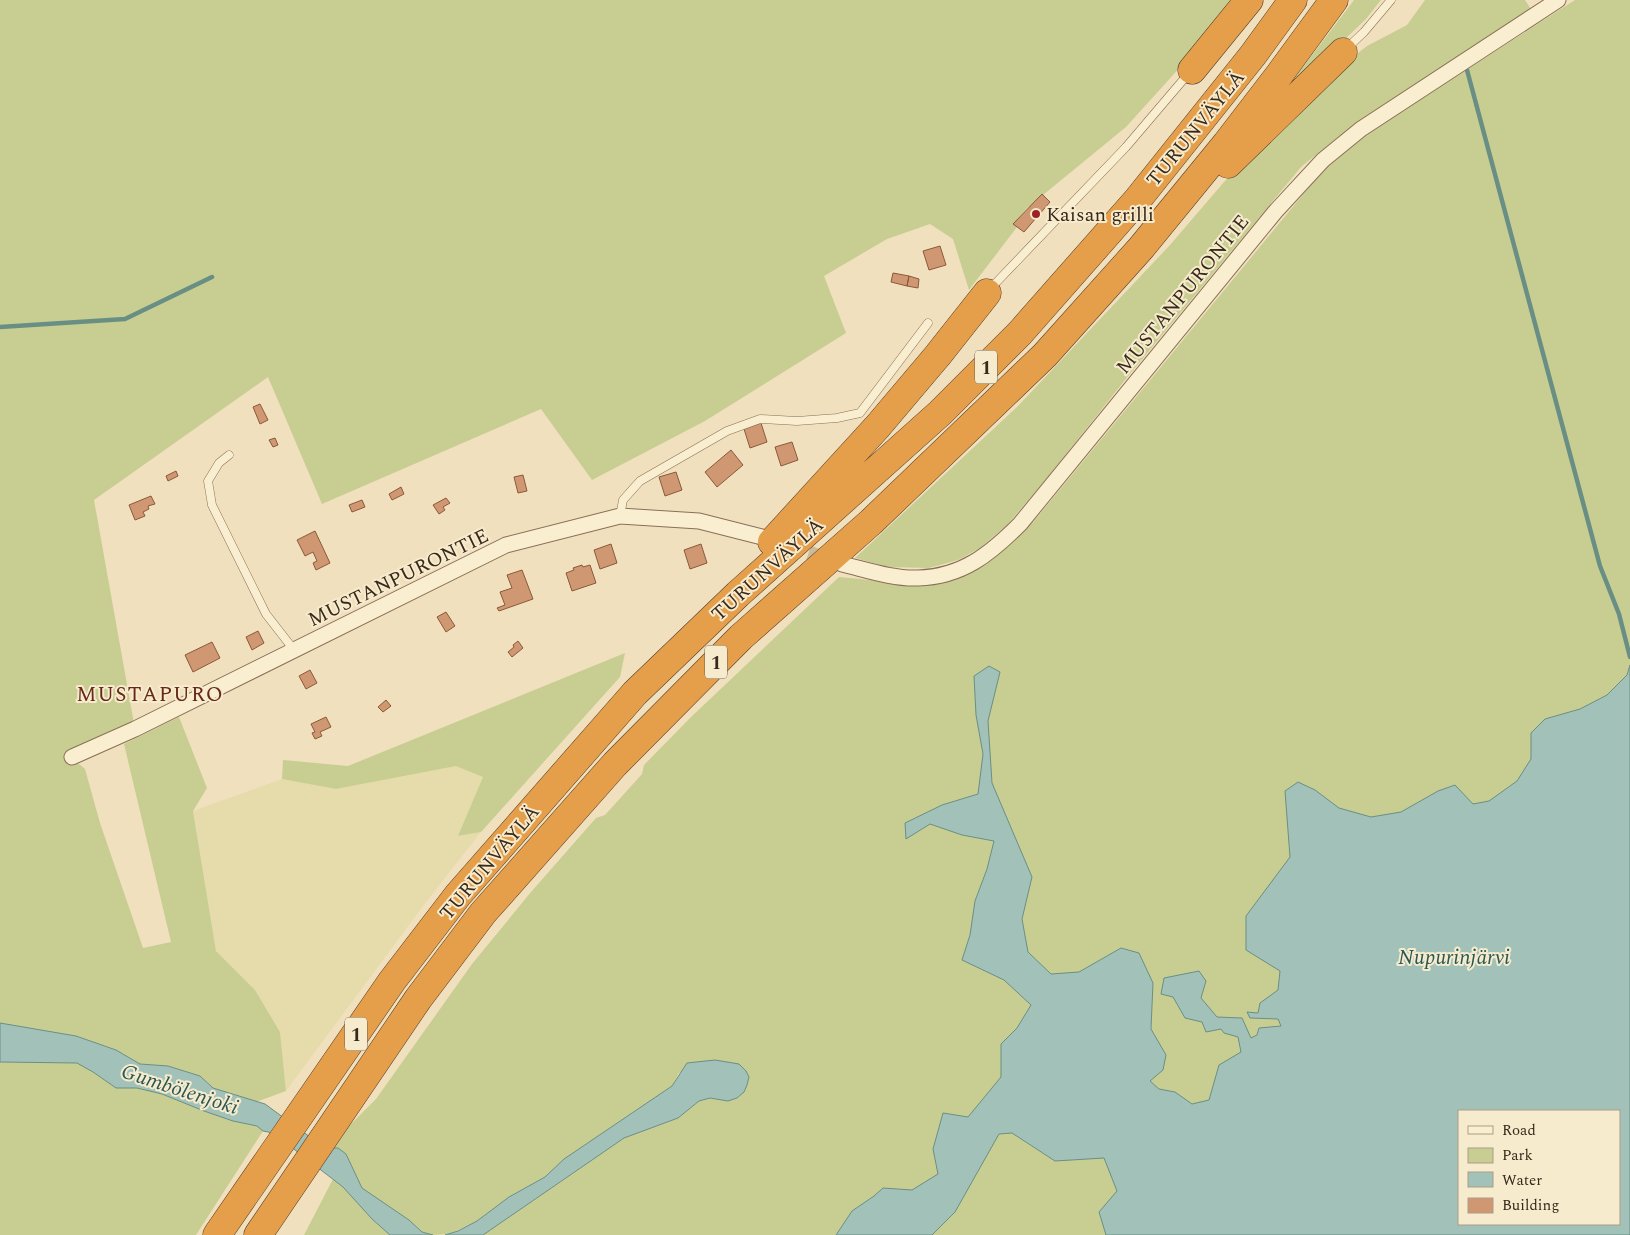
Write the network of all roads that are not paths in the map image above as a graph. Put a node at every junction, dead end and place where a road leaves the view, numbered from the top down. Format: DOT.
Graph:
graph roads {
  1 [pos="1249,0"];
  2 [pos="1293,0"];
  3 [pos="1334,0"];
  4 [pos="1391,0"];
  5 [pos="1558,0"];
  6 [pos="1343,52"];
  7 [pos="1192,70"];
  8 [pos="1141,248"];
  9 [pos="987,293"];
  10 [pos="928,323"];
  11 [pos="229,455"];
  12 [pos="620,516"];
  13 [pos="762,537"];
  14 [pos="842,564"];
  15 [pos="294,650"];
  16 [pos="636,693"];
  17 [pos="72,758"];
  18 [pos="217,1235"];
  19 [pos="258,1235"];
  1 -- 7 [label="highway"];
  2 -- 16 [label="highway, TURUNVÄYLÄ / 1"];
  3 -- 8 [label="highway, TURUNVÄYLÄ / 1"];
  4 -- 6 [label="lane"];
  5 -- 14 [label="street, MUSTANPURONTIE"];
  6 -- 8 [label="highway"];
  7 -- 9 [label="lane"];
  8 -- 19 [label="highway, TURUNVÄYLÄ / 1"];
  9 -- 16 [label="highway"];
  10 -- 12 [label="lane"];
  11 -- 15 [label="lane"];
  12 -- 13 [label="street, MUSTANPURONTIE"];
  12 -- 15 [label="street, MUSTANPURONTIE"];
  15 -- 17 [label="street, MUSTANPURONTIE"];
  16 -- 18 [label="highway, TURUNVÄYLÄ / 1"];
}
